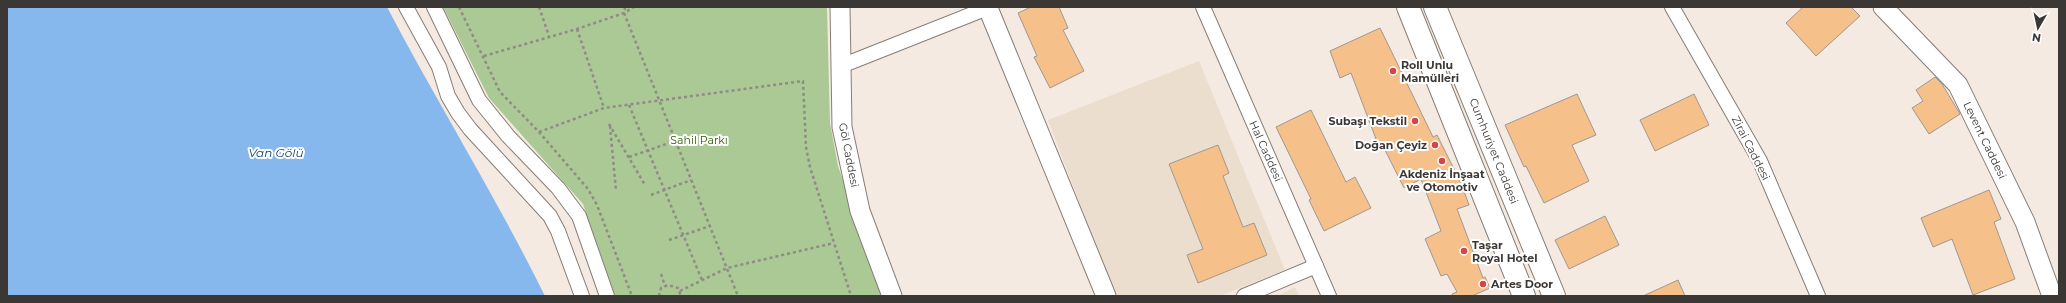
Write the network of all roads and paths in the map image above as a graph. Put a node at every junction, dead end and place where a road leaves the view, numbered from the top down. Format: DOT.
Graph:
graph roads {
  1 [pos="406,7"];
  2 [pos="434,7"];
  3 [pos="459,7"];
  4 [pos="539,7"];
  5 [pos="625,7"];
  6 [pos="634,7"];
  7 [pos="840,7"];
  8 [pos="989,7"];
  9 [pos="1202,7"];
  10 [pos="1408,7"];
  11 [pos="1672,7"];
  12 [pos="1883,7"];
  13 [pos="1440,9"];
  14 [pos="624,13"];
  15 [pos="577,29"];
  16 [pos="549,36"];
  17 [pos="841,66"];
  18 [pos="658,102"];
  19 [pos="629,105"];
  20 [pos="604,108"];
  21 [pos="539,132"];
  22 [pos="675,141"];
  23 [pos="648,150"];
  24 [pos="628,157"];
  25 [pos="691,180"];
  26 [pos="645,185"];
  27 [pos="664,190"];
  28 [pos="616,191"];
  29 [pos="651,195"];
  30 [pos="710,226"];
  31 [pos="683,236"];
  32 [pos="669,240"];
  33 [pos="834,243"];
  34 [pos="1316,266"];
  35 [pos="727,268"];
  36 [pos="661,274"];
  37 [pos="702,280"];
  38 [pos="665,286"];
  39 [pos="680,291"];
  40 [pos="582,296"];
  41 [pos="608,296"];
  42 [pos="659,296"];
  43 [pos="681,296"];
  44 [pos="738,296"];
  45 [pos="851,296"];
  46 [pos="892,296"];
  47 [pos="1106,296"];
  48 [pos="1244,296"];
  49 [pos="1329,296"];
  50 [pos="1524,296"];
  51 [pos="1554,296"];
  52 [pos="1818,296"];
  53 [pos="2052,296"];
  1 -- 40 [label="street"];
  2 -- 41 [label="street"];
  3 -- 16 [label="path"];
  4 -- 16 [label="path"];
  5 -- 14 [label="path"];
  6 -- 14 [label="path"];
  7 -- 17 [label="street, Göl Caddesi"];
  8 -- 17 [label="street"];
  8 -- 47 [label="street"];
  9 -- 34 [label="street, Hal Caddesi"];
  10 -- 50 [label="highway"];
  11 -- 52 [label="street, Zirai Caddesi"];
  12 -- 53 [label="street, Levent Caddesi"];
  13 -- 51 [label="highway, Cumhuriyet Caddesi"];
  14 -- 15 [label="path"];
  14 -- 18 [label="path"];
  15 -- 16 [label="path"];
  15 -- 20 [label="path"];
  17 -- 46 [label="street, Göl Caddesi"];
  18 -- 19 [label="path"];
  18 -- 22 [label="path"];
  18 -- 33 [label="path"];
  19 -- 20 [label="path"];
  19 -- 23 [label="path"];
  20 -- 21 [label="path"];
  22 -- 23 [label="path"];
  22 -- 25 [label="path"];
  23 -- 24 [label="path"];
  23 -- 27 [label="path"];
  24 -- 26 [label="path"];
  24 -- 28 [label="path"];
  25 -- 27 [label="path"];
  25 -- 30 [label="path"];
  27 -- 29 [label="path"];
  27 -- 31 [label="path"];
  30 -- 31 [label="path"];
  30 -- 35 [label="path"];
  31 -- 32 [label="path"];
  31 -- 37 [label="path"];
  33 -- 35 [label="path"];
  33 -- 45 [label="path"];
  34 -- 48 [label="street"];
  34 -- 49 [label="street, Hal Caddesi"];
  35 -- 37 [label="path"];
  35 -- 44 [label="path"];
  36 -- 38 [label="path"];
  37 -- 39 [label="path"];
  38 -- 39 [label="path"];
  38 -- 42 [label="path"];
  39 -- 43 [label="path"];
}
